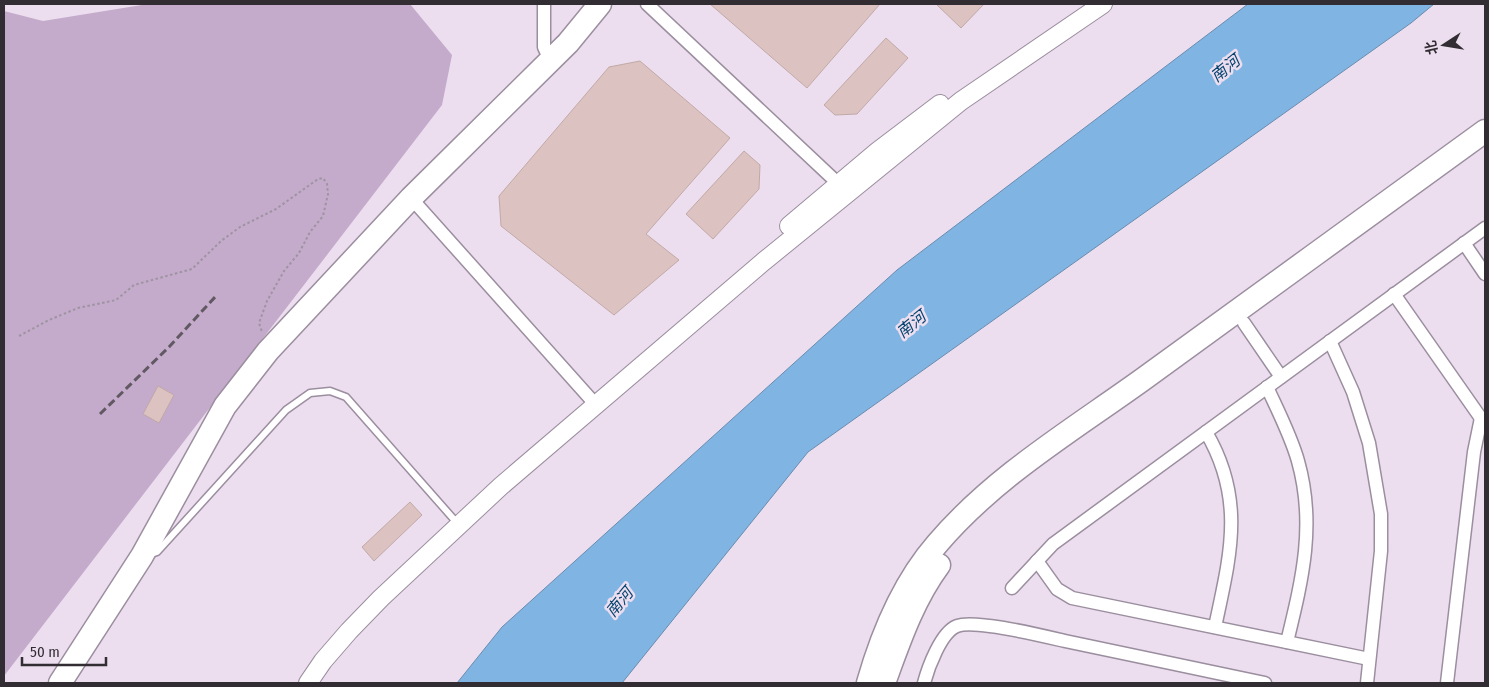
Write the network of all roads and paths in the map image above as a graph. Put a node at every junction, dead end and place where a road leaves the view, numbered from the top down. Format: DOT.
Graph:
graph roads {
  1 [pos="544,4"];
  2 [pos="600,4"];
  3 [pos="612,4"];
  4 [pos="647,4"];
  5 [pos="1084,4"];
  6 [pos="1103,4"];
  7 [pos="550,60"];
  8 [pos="1485,131"];
  9 [pos="1485,148"];
  10 [pos="844,188"];
  11 [pos="414,202"];
  12 [pos="1485,228"];
  13 [pos="1464,244"];
  14 [pos="1485,274"];
  15 [pos="1394,294"];
  16 [pos="1244,323"];
  17 [pos="19,336"];
  18 [pos="1330,342"];
  19 [pos="268,351"];
  20 [pos="1280,377"];
  21 [pos="1267,387"];
  22 [pos="592,401"];
  23 [pos="1483,421"];
  24 [pos="1206,432"];
  25 [pos="455,522"];
  26 [pos="142,556"];
  27 [pos="1037,561"];
  28 [pos="1012,588"];
  29 [pos="1215,627"];
  30 [pos="1287,642"];
  31 [pos="1370,659"];
  32 [pos="1257,682"];
  33 [pos="60,683"];
  34 [pos="294,683"];
  35 [pos="308,683"];
  36 [pos="868,683"];
  37 [pos="884,683"];
  38 [pos="924,683"];
  39 [pos="1367,683"];
  40 [pos="1447,683"];
  1 -- 7 [label="street"];
  2 -- 7 [label="highway"];
  3 -- 11 [label="highway"];
  4 -- 10 [label="street"];
  5 -- 10 [label="street"];
  6 -- 10 [label="street"];
  7 -- 11 [label="highway"];
  8 -- 36 [label="highway"];
  9 -- 16 [label="highway"];
  10 -- 22 [label="street"];
  11 -- 19 [label="highway"];
  11 -- 22 [label="street"];
  12 -- 13 [label="street"];
  13 -- 14 [label="street"];
  13 -- 15 [label="street"];
  15 -- 18 [label="street"];
  15 -- 23 [label="street"];
  16 -- 20 [label="street"];
  16 -- 37 [label="highway"];
  17 -- 19 [label="path"];
  18 -- 20 [label="street"];
  18 -- 31 [label="street"];
  19 -- 26 [label="highway"];
  20 -- 21 [label="street"];
  21 -- 24 [label="street"];
  21 -- 30 [label="street"];
  22 -- 25 [label="street"];
  23 -- 40 [label="street"];
  24 -- 27 [label="street"];
  24 -- 29 [label="street"];
  25 -- 26 [label="lane"];
  25 -- 34 [label="street"];
  25 -- 35 [label="street"];
  26 -- 33 [label="highway"];
  27 -- 28 [label="street"];
  27 -- 29 [label="street"];
  29 -- 30 [label="street"];
  30 -- 31 [label="street"];
  31 -- 39 [label="street"];
  32 -- 38 [label="street"];
}
